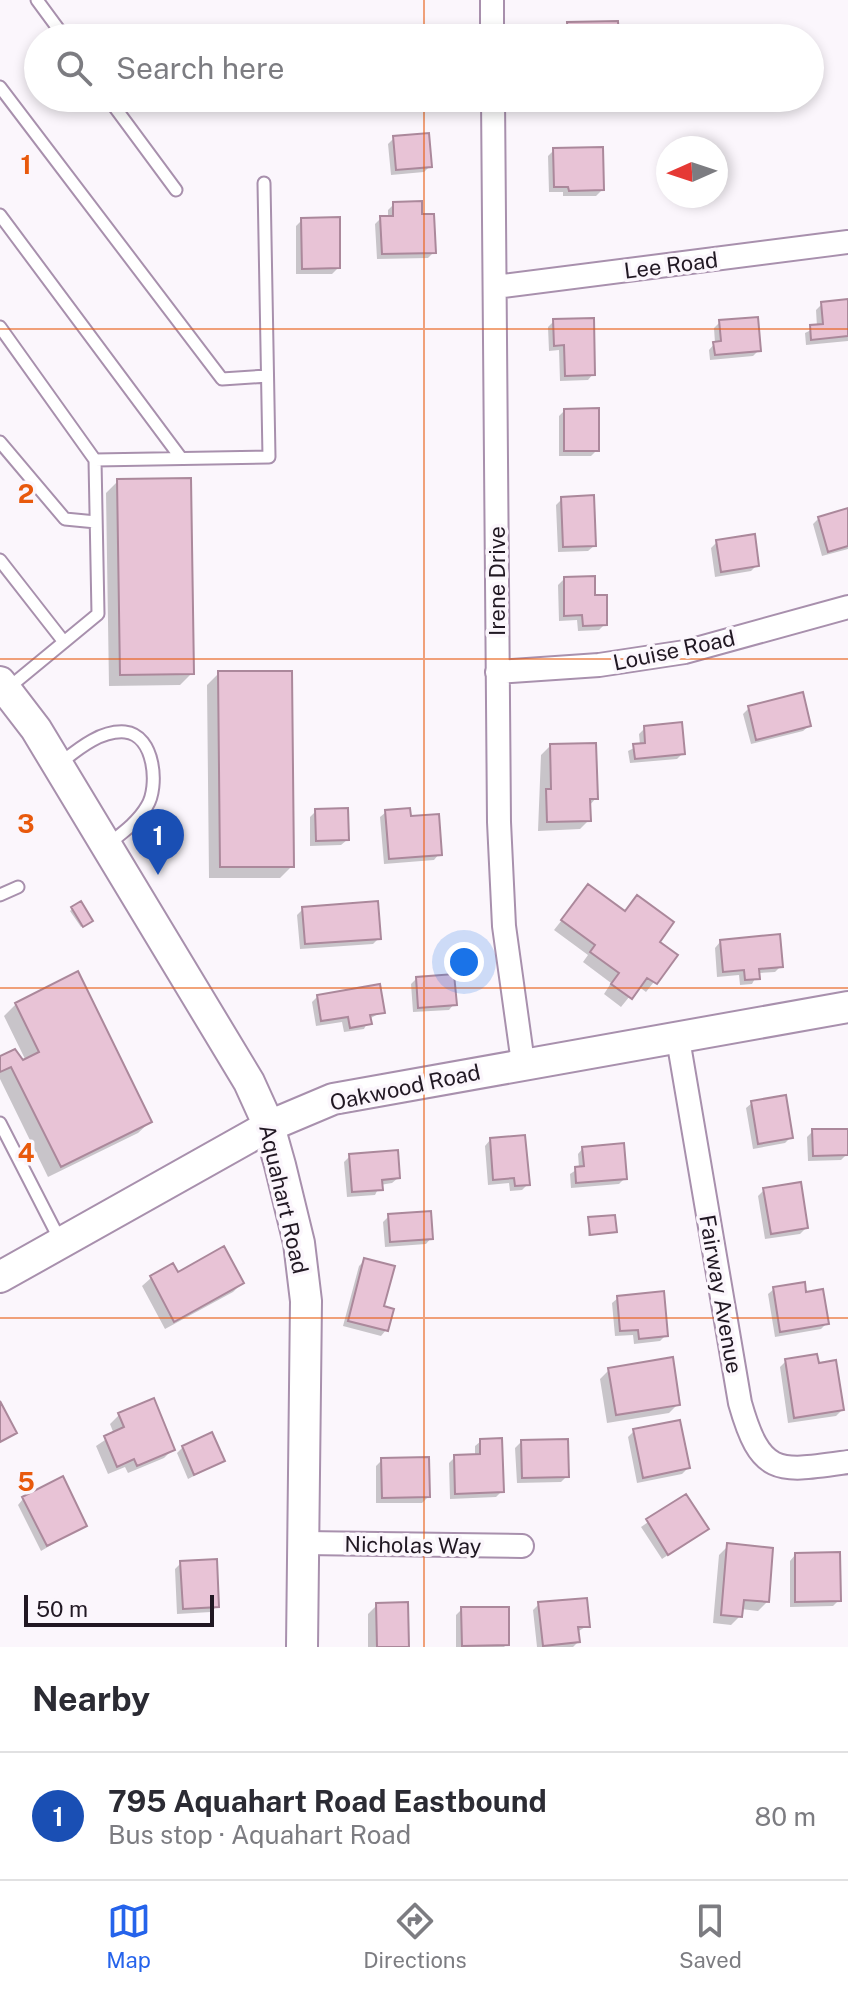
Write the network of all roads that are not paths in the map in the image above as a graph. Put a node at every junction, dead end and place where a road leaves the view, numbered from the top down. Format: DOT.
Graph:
graph roads {
  1 [pos="37,0"];
  2 [pos="492,0"];
  3 [pos="55,24"];
  4 [pos="492,24"];
  5 [pos="0,87"];
  6 [pos="118,112"];
  7 [pos="493,112"];
  8 [pos="264,183"];
  9 [pos="176,190"];
  10 [pos="0,215"];
  11 [pos="848,242"];
  12 [pos="495,287"];
  13 [pos="0,327"];
  14 [pos="267,376"];
  15 [pos="0,442"];
  16 [pos="181,458"];
  17 [pos="95,460"];
  18 [pos="96,522"];
  19 [pos="0,560"];
  20 [pos="848,607"];
  21 [pos="64,642"];
  22 [pos="497,672"];
  23 [pos="2,688"];
  24 [pos="58,765"];
  25 [pos="107,846"];
  26 [pos="18,887"];
  27 [pos="0,895"];
  28 [pos="848,1007"];
  29 [pos="678,1039"];
  30 [pos="523,1063"];
  31 [pos="0,1123"];
  32 [pos="269,1126"];
  33 [pos="61,1243"];
  34 [pos="0,1277"];
  35 [pos="848,1462"];
  36 [pos="304,1543"];
  37 [pos="522,1546"];
  38 [pos="302,1647"];
  1 -- 3 [label="lane"];
  2 -- 4 [label="street"];
  5 -- 14 [label="lane"];
  6 -- 9 [label="lane"];
  7 -- 12 [label="street, Irene Drive"];
  8 -- 14 [label="lane"];
  10 -- 16 [label="lane"];
  11 -- 12 [label="street, Lee Road"];
  12 -- 22 [label="street, Irene Drive"];
  13 -- 17 [label="lane"];
  14 -- 16 [label="lane"];
  15 -- 18 [label="lane"];
  16 -- 17 [label="lane"];
  17 -- 18 [label="lane"];
  18 -- 21 [label="lane"];
  19 -- 21 [label="lane"];
  20 -- 22 [label="street, Louise Road"];
  21 -- 23 [label="lane"];
  22 -- 30 [label="street, Irene Drive"];
  23 -- 24 [label="street, Aquahart Road"];
  24 -- 25 [label="street, Aquahart Road"];
  24 -- 25 [label="lane"];
  25 -- 32 [label="street, Aquahart Road"];
  26 -- 27 [label="lane"];
  28 -- 29 [label="street, Oakwood Road"];
  29 -- 30 [label="street, Oakwood Road"];
  29 -- 35 [label="street, Fairway Avenue"];
  30 -- 32 [label="street, Oakwood Road"];
  31 -- 33 [label="lane"];
  32 -- 33 [label="street, Oakwood Road"];
  32 -- 36 [label="street, Aquahart Road"];
  33 -- 34 [label="street, Oakwood Road"];
  36 -- 37 [label="street, Nicholas Way"];
  36 -- 38 [label="street, Aquahart Road"];
}
